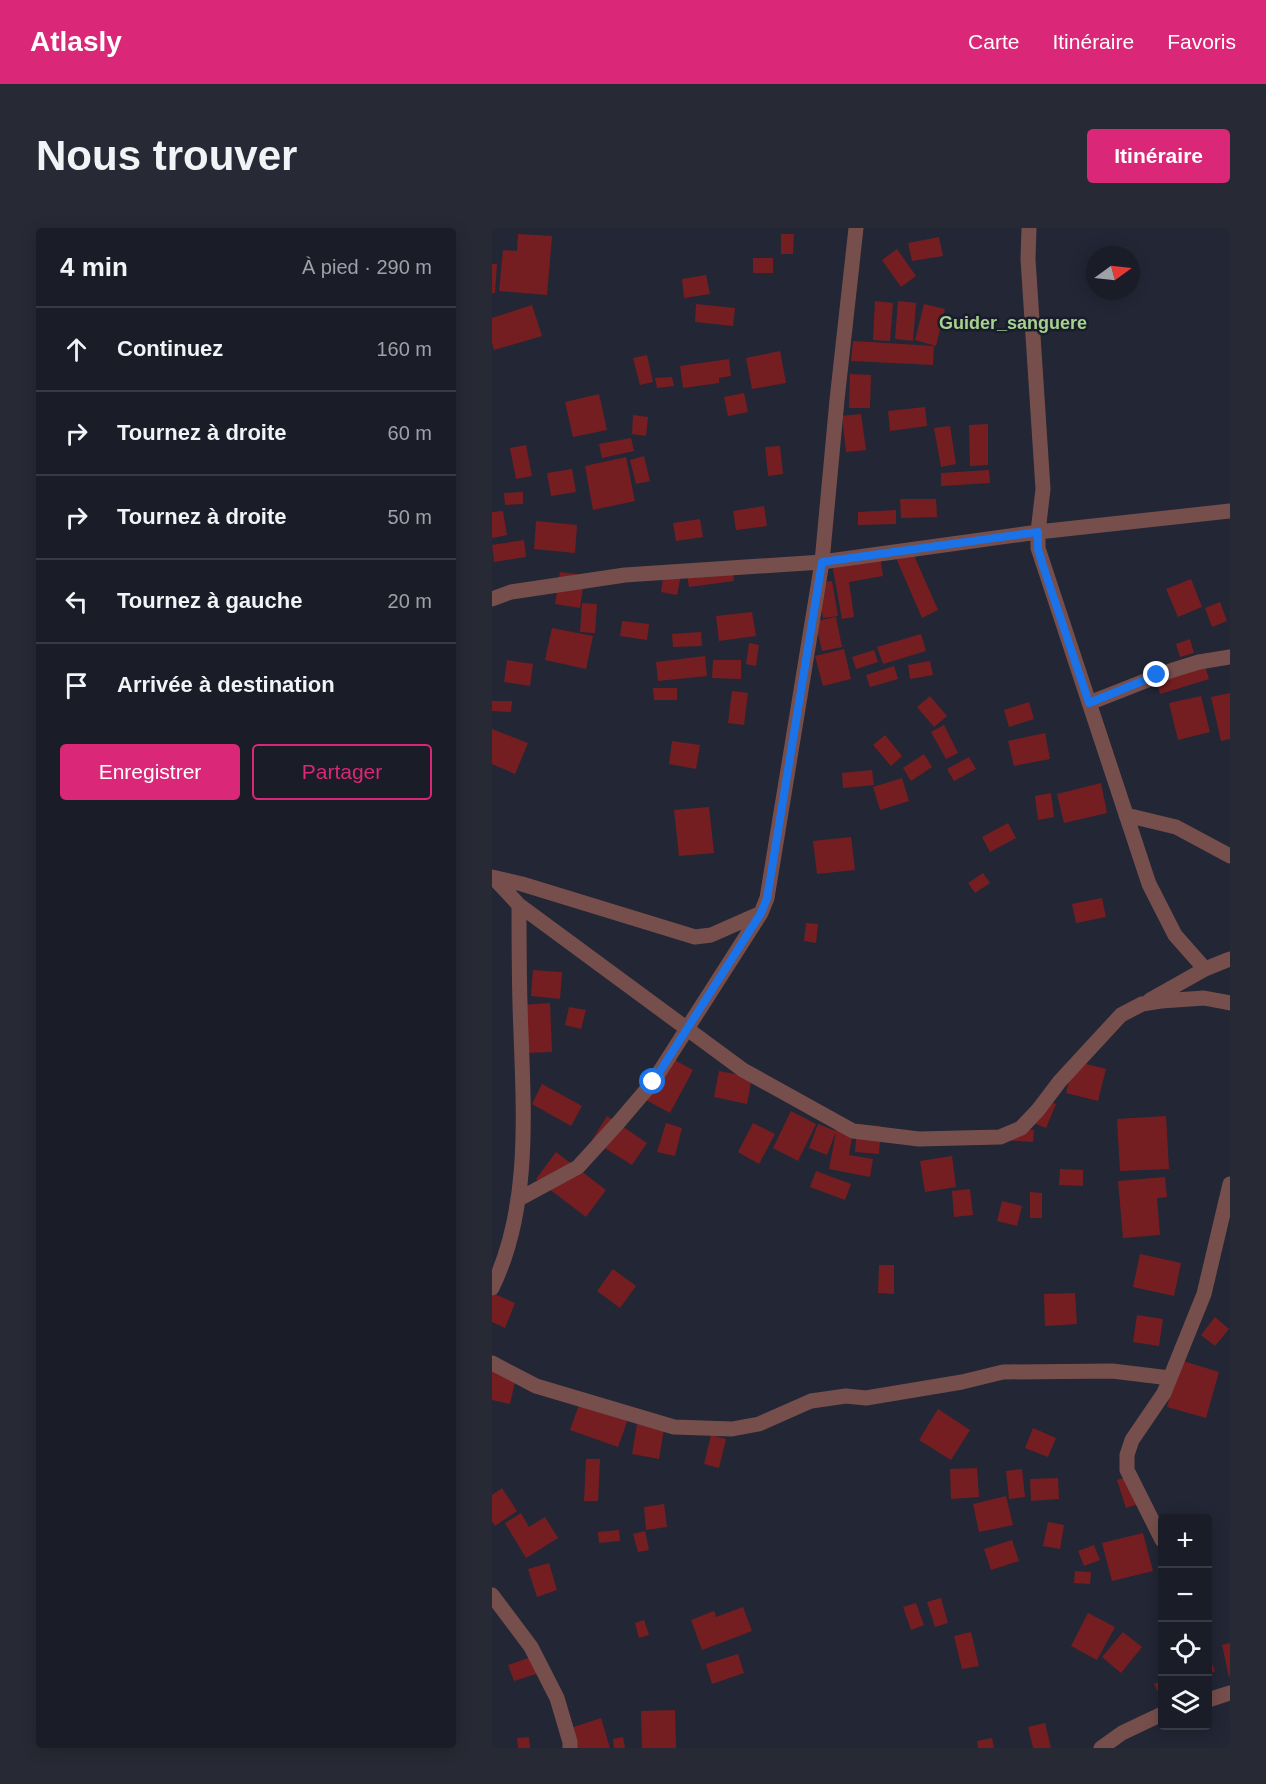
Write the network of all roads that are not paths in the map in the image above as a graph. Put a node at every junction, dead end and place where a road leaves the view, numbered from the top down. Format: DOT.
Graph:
graph roads {
  1 [pos="856,228"];
  2 [pos="1029,228"];
  3 [pos="1230,511"];
  4 [pos="1038,532"];
  5 [pos="822,562"];
  6 [pos="492,586"];
  7 [pos="511,592"];
  8 [pos="492,599"];
  9 [pos="1230,657"];
  10 [pos="1089,703"];
  11 [pos="1126,814"];
  12 [pos="1230,856"];
  13 [pos="493,877"];
  14 [pos="519,905"];
  15 [pos="761,913"];
  16 [pos="1230,959"];
  17 [pos="1205,969"];
  18 [pos="1230,1003"];
  19 [pos="1142,1004"];
  20 [pos="687,1029"];
  21 [pos="1230,1184"];
  22 [pos="519,1198"];
  23 [pos="492,1288"];
  24 [pos="492,1363"];
  25 [pos="1170,1378"];
  26 [pos="1158,1532"];
  27 [pos="492,1595"];
  28 [pos="1230,1693"];
  29 [pos="1212,1699"];
  30 [pos="1158,1716"];
  31 [pos="570,1748"];
  32 [pos="1101,1748"];
  1 -- 5 [label="street"];
  2 -- 4 [label="street"];
  3 -- 4 [label="street"];
  4 -- 5 [label="street"];
  4 -- 10 [label="street"];
  5 -- 7 [label="street"];
  5 -- 15 [label="street"];
  6 -- 7 [label="street"];
  7 -- 8 [label="street"];
  9 -- 10 [label="street"];
  10 -- 11 [label="street"];
  11 -- 12 [label="street"];
  11 -- 17 [label="street"];
  13 -- 14 [label="street"];
  13 -- 15 [label="street"];
  14 -- 20 [label="street"];
  14 -- 22 [label="street"];
  15 -- 20 [label="street"];
  16 -- 17 [label="street"];
  17 -- 19 [label="street"];
  18 -- 19 [label="street"];
  19 -- 20 [label="street"];
  20 -- 22 [label="street"];
  21 -- 25 [label="street"];
  22 -- 23 [label="street"];
  24 -- 25 [label="street"];
  25 -- 26 [label="street"];
  27 -- 31 [label="street"];
  28 -- 29 [label="street"];
  30 -- 32 [label="street"];
}
